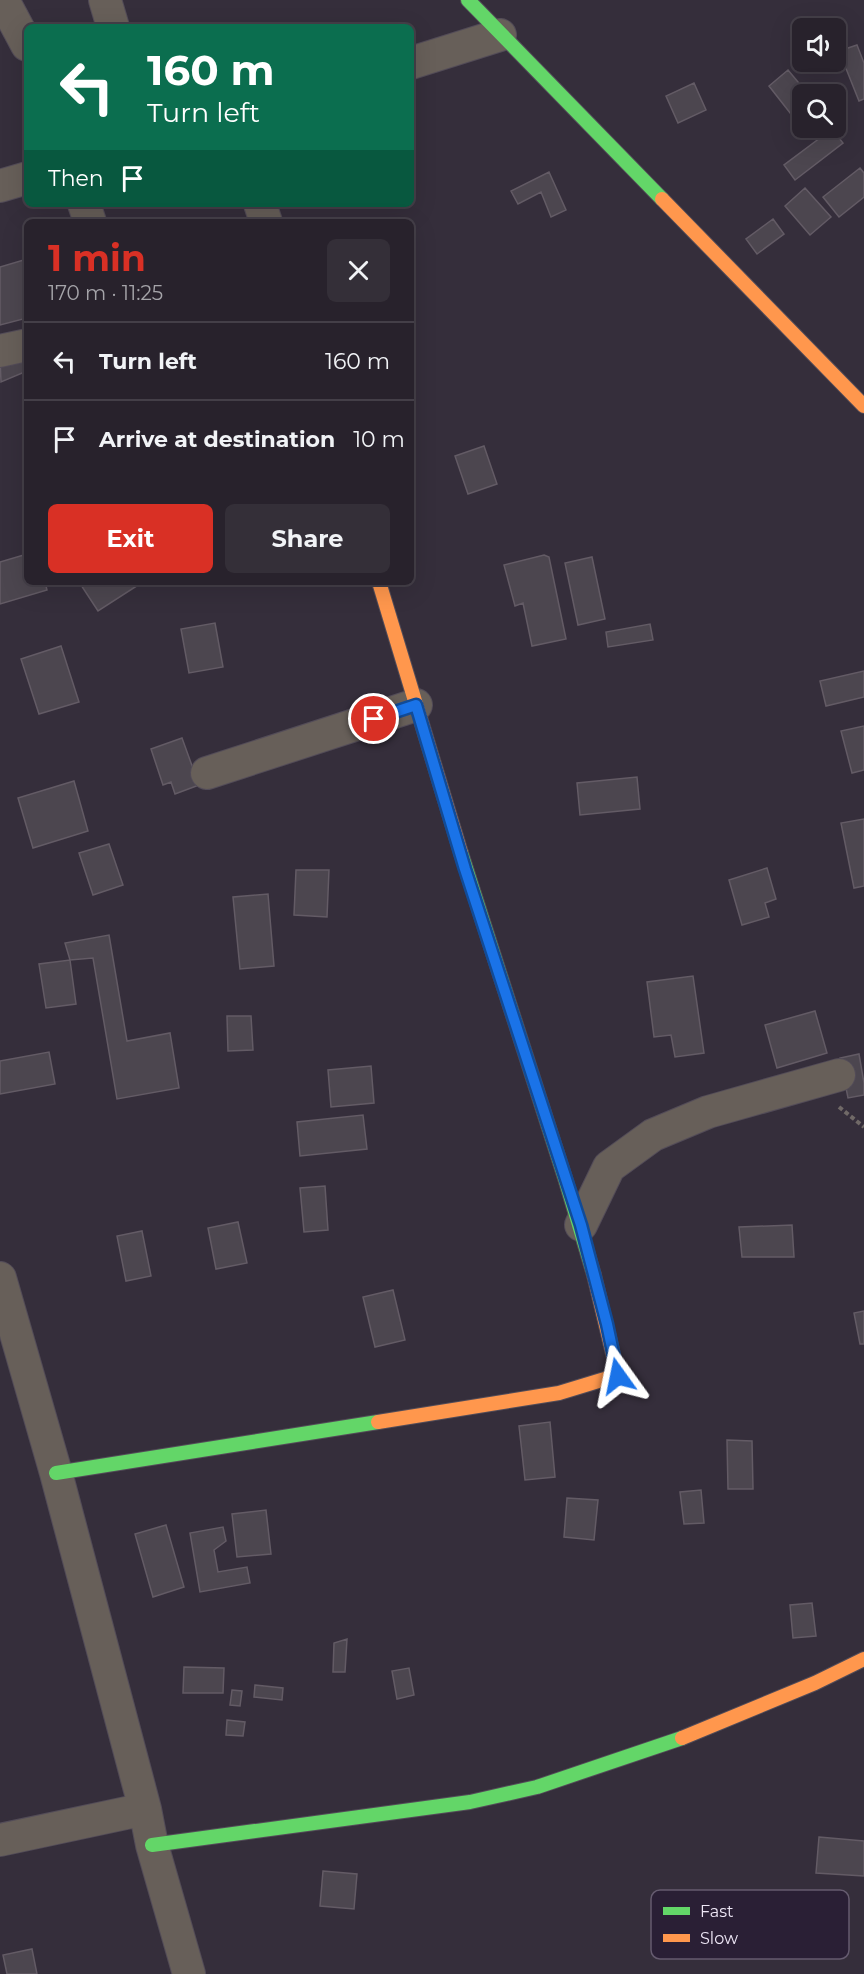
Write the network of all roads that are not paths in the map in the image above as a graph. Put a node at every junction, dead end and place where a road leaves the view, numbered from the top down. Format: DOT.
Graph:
graph roads {
  1 [pos="3,0"];
  2 [pos="105,0"];
  3 [pos="468,0"];
  4 [pos="111,24"];
  5 [pos="500,35"];
  6 [pos="24,39"];
  7 [pos="414,62"];
  8 [pos="24,179"];
  9 [pos="0,186"];
  10 [pos="24,346"];
  11 [pos="0,351"];
  12 [pos="864,406"];
  13 [pos="380,585"];
  14 [pos="416,705"];
  15 [pos="207,773"];
  16 [pos="839,1075"];
  17 [pos="581,1225"];
  18 [pos="0,1278"];
  19 [pos="56,1473"];
  20 [pos="864,1659"];
  21 [pos="145,1809"];
  22 [pos="0,1840"];
  23 [pos="152,1845"];
  24 [pos="189,1974"];
  1 -- 6 [label="street"];
  2 -- 4 [label="street"];
  3 -- 5 [label="street"];
  5 -- 7 [label="street"];
  5 -- 12 [label="street"];
  8 -- 9 [label="street"];
  10 -- 11 [label="street"];
  13 -- 14 [label="street"];
  14 -- 15 [label="street"];
  14 -- 17 [label="street"];
  16 -- 17 [label="street"];
  17 -- 19 [label="street"];
  18 -- 19 [label="street"];
  19 -- 21 [label="street"];
  20 -- 23 [label="street"];
  21 -- 22 [label="street"];
  21 -- 23 [label="street"];
  23 -- 24 [label="street"];
}
